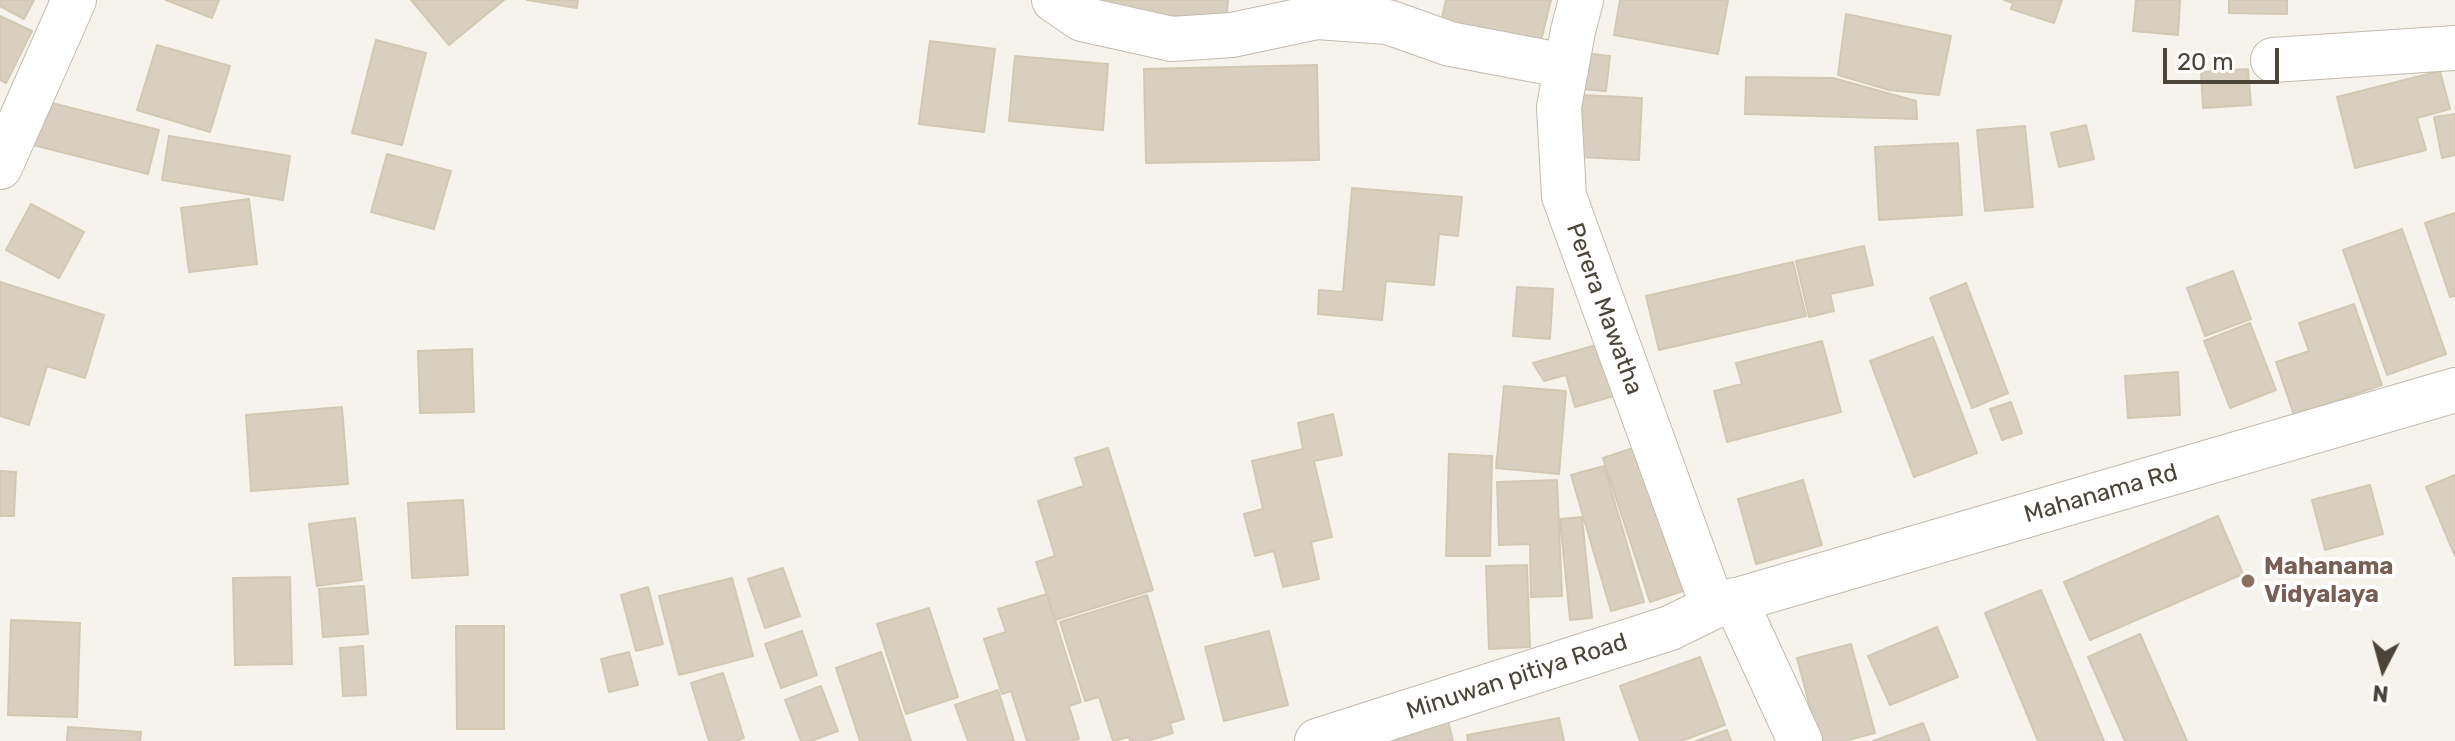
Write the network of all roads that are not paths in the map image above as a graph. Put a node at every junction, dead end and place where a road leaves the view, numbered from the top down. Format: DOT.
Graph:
graph roads {
  1 [pos="74,0"];
  2 [pos="1054,0"];
  3 [pos="1581,0"];
  4 [pos="2455,48"];
  5 [pos="2273,60"];
  6 [pos="1566,66"];
  7 [pos="0,167"];
  8 [pos="2455,390"];
  9 [pos="1732,602"];
  10 [pos="1317,741"];
  11 [pos="1800,741"];
  1 -- 7 [label="street"];
  2 -- 6 [label="street"];
  3 -- 6 [label="street, Perera Mawatha"];
  4 -- 5 [label="street"];
  6 -- 9 [label="street, Perera Mawatha"];
  8 -- 9 [label="street, Mahanama Rd"];
  9 -- 10 [label="street, Minuwan pitiya Road"];
  9 -- 11 [label="street, Perera Mawatha"];
}
